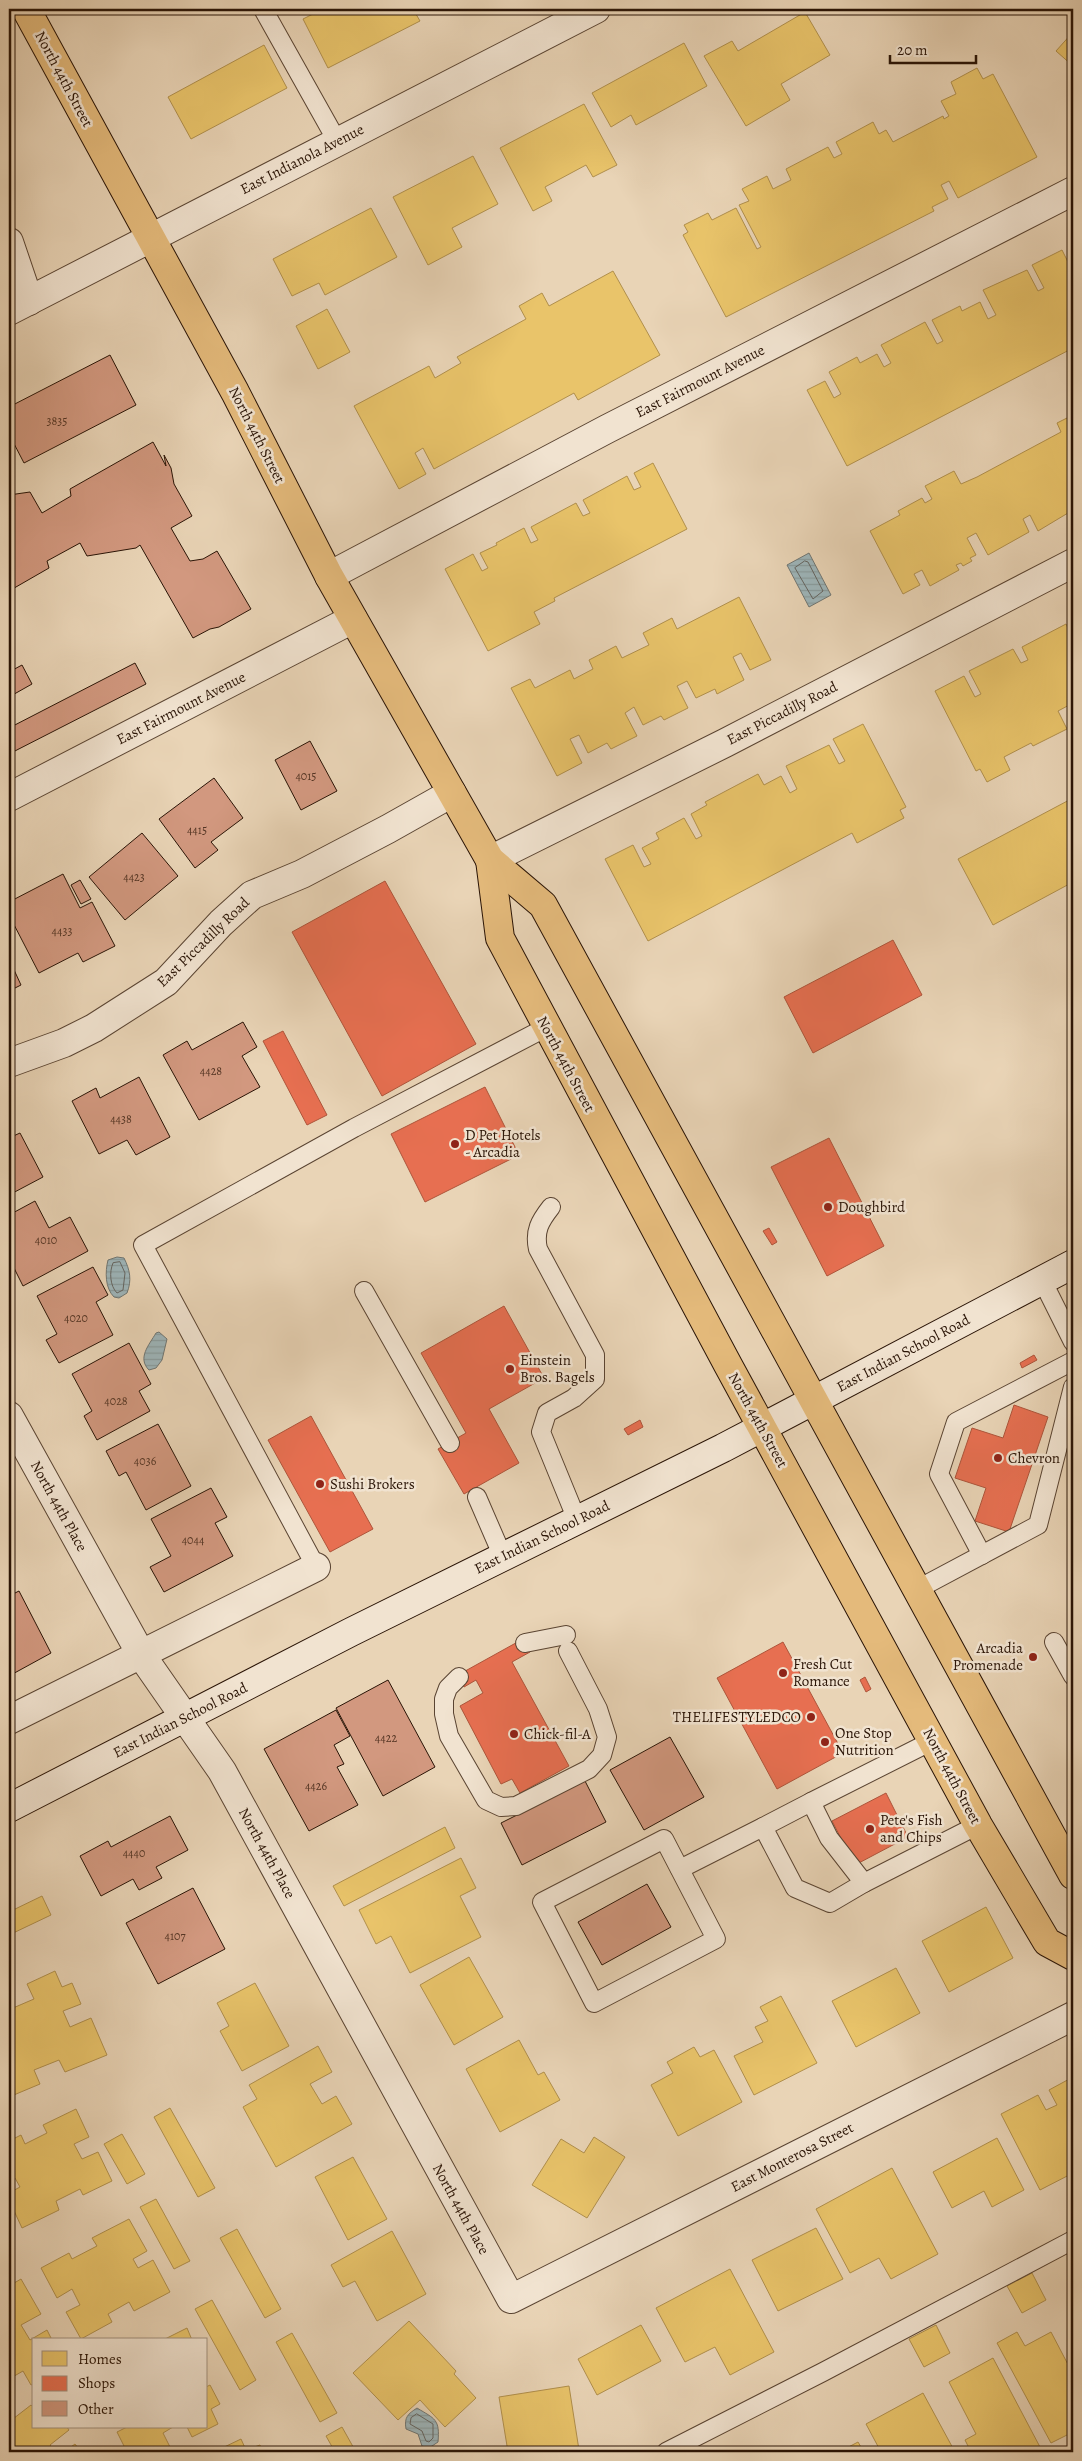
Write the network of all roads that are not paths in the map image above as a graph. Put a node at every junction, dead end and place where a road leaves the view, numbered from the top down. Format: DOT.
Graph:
graph roads {
  1 [pos="26,9"];
  2 [pos="262,9"];
  3 [pos="596,9"];
  4 [pos="337,141"];
  5 [pos="1073,191"];
  6 [pos="151,237"];
  7 [pos="9,242"];
  8 [pos="19,306"];
  9 [pos="1073,563"];
  10 [pos="329,576"];
  11 [pos="353,620"];
  12 [pos="452,793"];
  13 [pos="9,797"];
  14 [pos="490,860"];
  15 [pos="547,1027"];
  16 [pos="9,1062"];
  17 [pos="551,1207"];
  18 [pos="1073,1264"];
  19 [pos="1042,1280"];
  20 [pos="364,1291"];
  21 [pos="1073,1342"];
  22 [pos="1073,1362"];
  23 [pos="1073,1387"];
  24 [pos="813,1401"];
  25 [pos="9,1416"];
  26 [pos="761,1428"];
  27 [pos="450,1443"];
  28 [pos="477,1496"];
  29 [pos="577,1520"];
  30 [pos="982,1555"];
  31 [pos="503,1557"];
  32 [pos="316,1567"];
  33 [pos="916,1590"];
  34 [pos="1054,1642"];
  35 [pos="525,1643"];
  36 [pos="142,1656"];
  37 [pos="1073,1676"];
  38 [pos="459,1678"];
  39 [pos="186,1718"];
  40 [pos="9,1720"];
  41 [pos="934,1740"];
  42 [pos="811,1802"];
  43 [pos="9,1808"];
  44 [pos="978,1825"];
  45 [pos="763,1827"];
  46 [pos="680,1869"];
  47 [pos="1073,1875"];
  48 [pos="864,1883"];
  49 [pos="1073,1956"];
  50 [pos="1073,2016"];
  51 [pos="1073,2240"];
  52 [pos="511,2299"];
  53 [pos="666,2452"];
  1 -- 6 [label="main road, North 44th Street"];
  2 -- 4 [label="lane"];
  3 -- 4 [label="street, East Indianola Avenue"];
  4 -- 6 [label="street, East Indianola Avenue"];
  5 -- 10 [label="street, East Fairmount Avenue"];
  6 -- 8 [label="street, East Indianola Avenue"];
  6 -- 10 [label="main road, North 44th Street"];
  7 -- 8 [label="street"];
  9 -- 14 [label="street, East Piccadilly Road"];
  10 -- 11 [label="main road, North 44th Street"];
  11 -- 12 [label="main road, North 44th Street"];
  11 -- 13 [label="street, East Fairmount Avenue"];
  12 -- 14 [label="main road, North 44th Street"];
  12 -- 16 [label="street, East Piccadilly Road"];
  14 -- 15 [label="main road, North 44th Street"];
  14 -- 24 [label="main road, North 44th Street"];
  15 -- 26 [label="main road, North 44th Street"];
  15 -- 32 [label="lane"];
  17 -- 29 [label="lane"];
  18 -- 19 [label="street, East Indian School Road"];
  19 -- 21 [label="lane"];
  19 -- 24 [label="street, East Indian School Road"];
  20 -- 27 [label="lane"];
  22 -- 30 [label="lane"];
  23 -- 30 [label="lane"];
  24 -- 26 [label="street, East Indian School Road"];
  24 -- 33 [label="main road, North 44th Street"];
  25 -- 36 [label="street, North 44th Place"];
  26 -- 29 [label="street, East Indian School Road"];
  26 -- 41 [label="main road, North 44th Street"];
  28 -- 31 [label="lane"];
  29 -- 31 [label="street, East Indian School Road"];
  30 -- 33 [label="lane"];
  31 -- 39 [label="street, East Indian School Road"];
  32 -- 36 [label="street"];
  33 -- 47 [label="main road, North 44th Street"];
  34 -- 37 [label="lane"];
  35 -- 38 [label="lane"];
  36 -- 39 [label="street, North 44th Place"];
  36 -- 40 [label="street"];
  39 -- 43 [label="street, East Indian School Road"];
  39 -- 52 [label="street, North 44th Place"];
  41 -- 42 [label="lane"];
  41 -- 44 [label="main road, North 44th Street"];
  42 -- 45 [label="lane"];
  42 -- 48 [label="lane"];
  44 -- 48 [label="lane"];
  44 -- 49 [label="main road, North 44th Street"];
  45 -- 46 [label="lane"];
  45 -- 48 [label="lane"];
  46 -- 46 [label="lane"];
  50 -- 52 [label="street, East Monterosa Street"];
  51 -- 53 [label="lane"];
}
